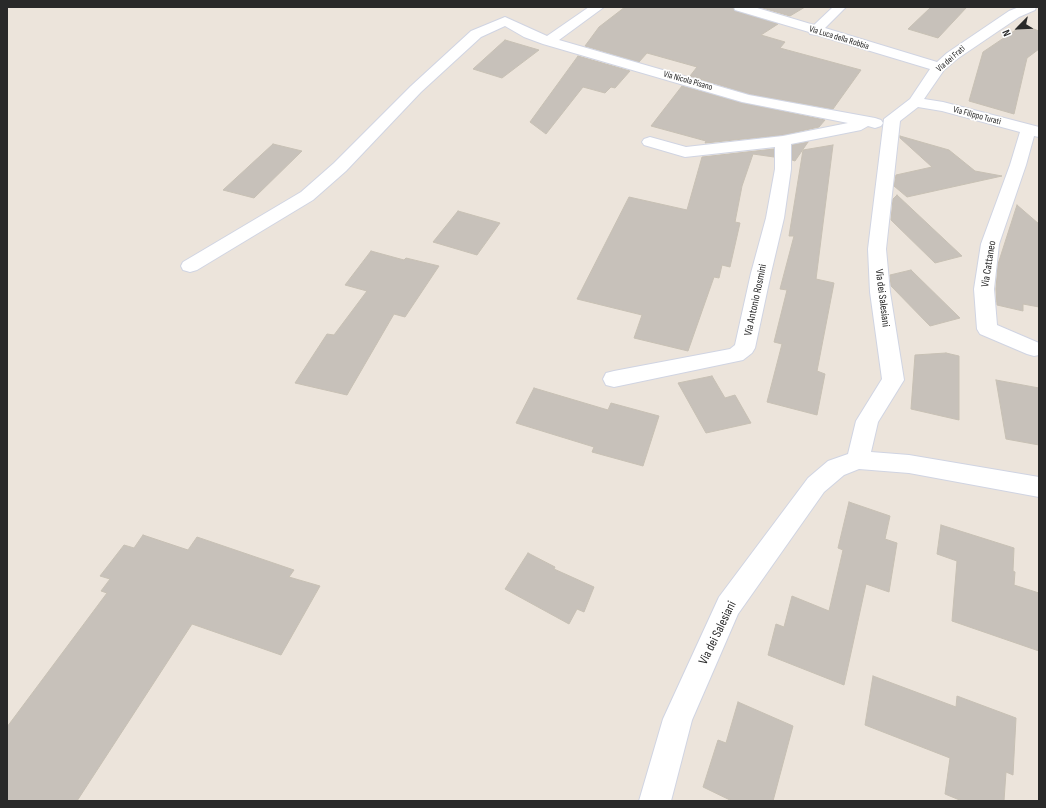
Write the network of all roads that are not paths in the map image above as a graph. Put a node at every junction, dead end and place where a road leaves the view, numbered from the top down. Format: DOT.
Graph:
graph roads {
  1 [pos="598,7"];
  2 [pos="740,7"];
  3 [pos="840,7"];
  4 [pos="1030,7"];
  5 [pos="815,31"];
  6 [pos="548,41"];
  7 [pos="939,67"];
  8 [pos="915,102"];
  9 [pos="886,123"];
  10 [pos="1034,131"];
  11 [pos="783,141"];
  12 [pos="650,142"];
  13 [pos="190,266"];
  14 [pos="1034,349"];
  15 [pos="614,380"];
  16 [pos="858,460"];
  17 [pos="1039,487"];
  18 [pos="654,801"];
  1 -- 6 [label="street"];
  2 -- 5 [label="street, Via Luca della Robbia"];
  3 -- 5 [label="street"];
  4 -- 7 [label="street, Via dei Frati"];
  5 -- 7 [label="street, Via Luca della Robbia"];
  6 -- 9 [label="street, Via Nicola Pisano"];
  6 -- 13 [label="street, Via Nicola Pisano"];
  7 -- 8 [label="street, Via dei Frati"];
  8 -- 9 [label="street, Via dei Frati"];
  8 -- 10 [label="street, Via Filippo Turati"];
  9 -- 11 [label="street"];
  9 -- 16 [label="street, Via dei Salesiani"];
  10 -- 14 [label="street, Via Cattaneo"];
  11 -- 12 [label="street"];
  11 -- 15 [label="street, Via Antonio Rosmini"];
  16 -- 17 [label="street, Via dei Salesiani"];
  16 -- 18 [label="street, Via dei Salesiani"];
}
